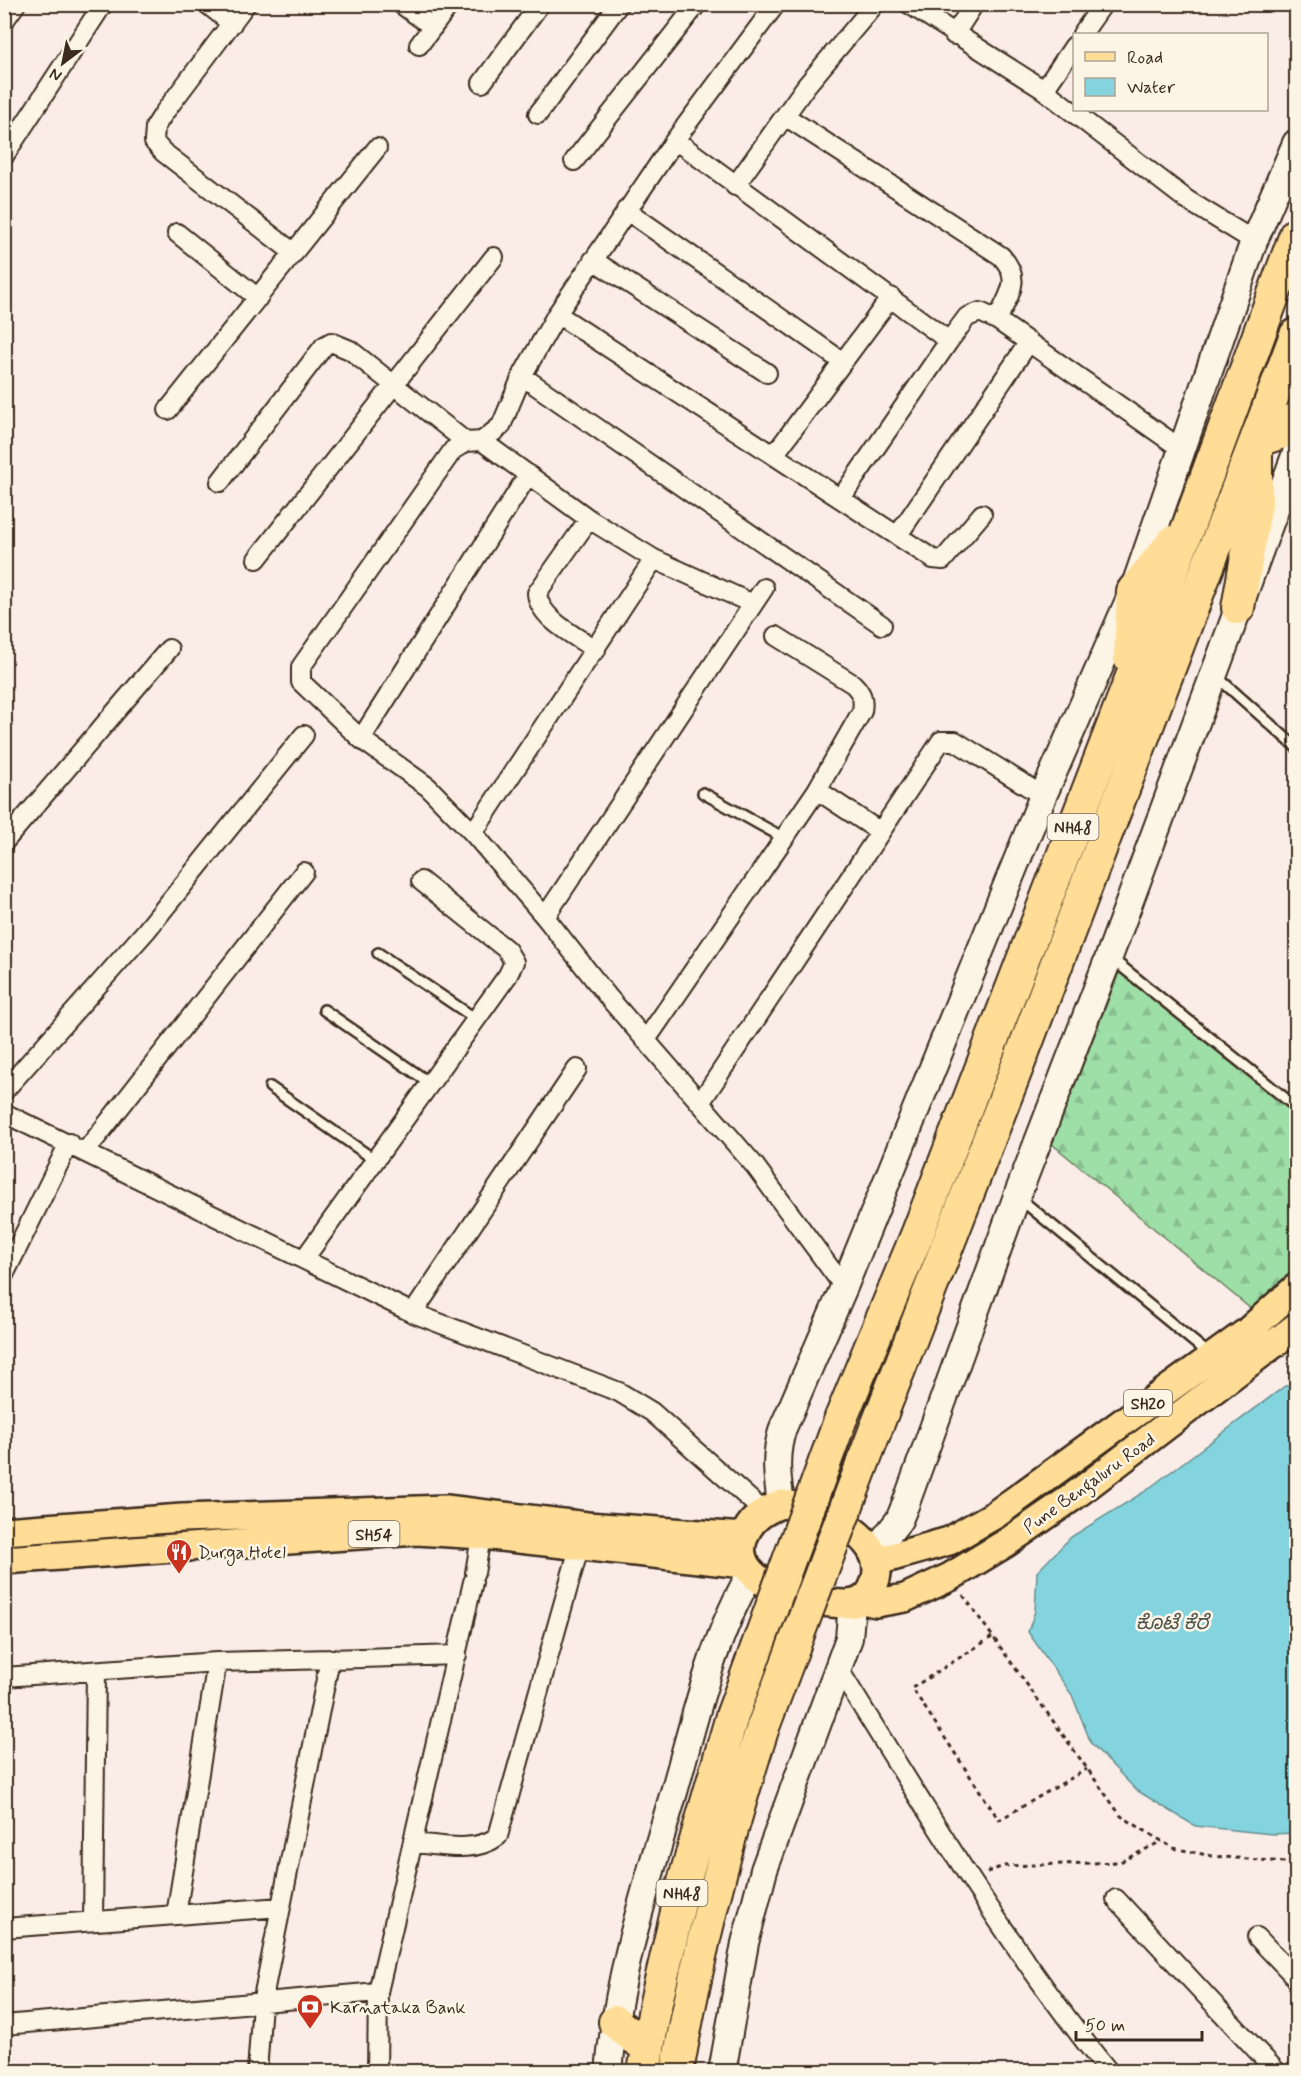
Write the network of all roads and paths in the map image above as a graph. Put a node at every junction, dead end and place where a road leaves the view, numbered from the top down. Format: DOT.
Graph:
graph roads {
  1 [pos="16,4"];
  2 [pos="103,4"];
  3 [pos="207,4"];
  4 [pos="246,4"];
  5 [pos="401,4"];
  6 [pos="450,4"];
  7 [pos="540,4"];
  8 [pos="619,4"];
  9 [pos="697,4"];
  10 [pos="776,4"];
  11 [pos="875,4"];
  12 [pos="909,4"];
  13 [pos="974,4"];
  14 [pos="1103,4"];
  15 [pos="4,21"];
  16 [pos="232,24"];
  17 [pos="433,27"];
  18 [pos="1083,33"];
  19 [pos="954,35"];
  20 [pos="419,45"];
  21 [pos="1073,47"];
  22 [pos="482,83"];
  23 [pos="1044,90"];
  24 [pos="538,114"];
  25 [pos="785,116"];
  26 [pos="675,140"];
  27 [pos="1296,143"];
  28 [pos="377,148"];
  29 [pos="4,156"];
  30 [pos="574,161"];
  31 [pos="735,186"];
  32 [pos="626,210"];
  33 [pos="177,233"];
  34 [pos="1296,234"];
  35 [pos="1254,241"];
  36 [pos="294,253"];
  37 [pos="494,257"];
  38 [pos="593,260"];
  39 [pos="891,297"];
  40 [pos="258,298"];
  41 [pos="557,314"];
  42 [pos="997,320"];
  43 [pos="1296,334"];
  44 [pos="949,341"];
  45 [pos="1029,342"];
  46 [pos="843,362"];
  47 [pos="766,373"];
  48 [pos="522,376"];
  49 [pos="393,385"];
  50 [pos="168,410"];
  51 [pos="1296,419"];
  52 [pos="1256,441"];
  53 [pos="474,442"];
  54 [pos="1180,448"];
  55 [pos="1296,453"];
  56 [pos="774,455"];
  57 [pos="528,475"];
  58 [pos="220,482"];
  59 [pos="841,498"];
  60 [pos="982,514"];
  61 [pos="589,519"];
  62 [pos="1188,526"];
  63 [pos="898,535"];
  64 [pos="257,559"];
  65 [pos="654,559"];
  66 [pos="764,588"];
  67 [pos="1132,591"];
  68 [pos="753,604"];
  69 [pos="1238,608"];
  70 [pos="882,625"];
  71 [pos="776,636"];
  72 [pos="169,649"];
  73 [pos="596,650"];
  74 [pos="1213,674"];
  75 [pos="1129,683"];
  76 [pos="304,735"];
  77 [pos="361,739"];
  78 [pos="1296,747"];
  79 [pos="817,790"];
  80 [pos="703,794"];
  81 [pos="1044,796"];
  82 [pos="879,831"];
  83 [pos="473,833"];
  84 [pos="784,838"];
  85 [pos="4,842"];
  86 [pos="304,872"];
  87 [pos="421,881"];
  88 [pos="545,917"];
  89 [pos="378,953"];
  90 [pos="1110,957"];
  91 [pos="324,1010"];
  92 [pos="476,1018"];
  93 [pos="646,1040"];
  94 [pos="577,1069"];
  95 [pos="430,1083"];
  96 [pos="270,1087"];
  97 [pos="4,1091"];
  98 [pos="700,1103"];
  99 [pos="1296,1107"];
  100 [pos="4,1113"];
  101 [pos="77,1148"];
  102 [pos="375,1160"];
  103 [pos="1017,1196"];
  104 [pos="304,1259"];
  105 [pos="4,1275"];
  106 [pos="844,1287"];
  107 [pos="1296,1288"];
  108 [pos="413,1313"];
  109 [pos="1296,1327"];
  110 [pos="1212,1356"];
  111 [pos="772,1508"];
  112 [pos="329,1524"];
  113 [pos="483,1524"];
  114 [pos="4,1531"];
  115 [pos="744,1537"];
  116 [pos="579,1548"];
  117 [pos="876,1556"];
  118 [pos="4,1560"];
  119 [pos="747,1568"];
  120 [pos="950,1577"];
  121 [pos="857,1602"];
  122 [pos="992,1637"];
  123 [pos="457,1654"];
  124 [pos="330,1659"];
  125 [pos="217,1662"];
  126 [pos="838,1668"];
  127 [pos="96,1671"];
  128 [pos="4,1677"];
  129 [pos="1087,1769"];
  130 [pos="1162,1841"];
  131 [pos="413,1843"];
  132 [pos="1296,1863"];
  133 [pos="969,1878"];
  134 [pos="1116,1899"];
  135 [pos="281,1907"];
  136 [pos="176,1915"];
  137 [pos="93,1921"];
  138 [pos="4,1928"];
  139 [pos="1257,1937"];
  140 [pos="1296,1978"];
  141 [pos="378,1992"];
  142 [pos="262,2003"];
  143 [pos="615,2022"];
  144 [pos="4,2025"];
  145 [pos="645,2059"];
  146 [pos="257,2072"];
  147 [pos="377,2072"];
  148 [pos="609,2072"];
  149 [pos="677,2072"];
  150 [pos="722,2072"];
  151 [pos="1109,2072"];
  152 [pos="1277,2072"];
  1 -- 15 [label="street"];
  2 -- 29 [label="street"];
  3 -- 16 [label="street"];
  4 -- 16 [label="street"];
  5 -- 17 [label="street"];
  6 -- 17 [label="street"];
  7 -- 22 [label="street"];
  8 -- 24 [label="street"];
  9 -- 30 [label="street"];
  10 -- 26 [label="street"];
  11 -- 25 [label="street"];
  12 -- 19 [label="street"];
  13 -- 19 [label="street"];
  14 -- 18 [label="street"];
  16 -- 36 [label="street"];
  17 -- 20 [label="street"];
  19 -- 23 [label="street"];
  21 -- 23 [label="street"];
  23 -- 35 [label="street"];
  25 -- 31 [label="street"];
  25 -- 42 [label="street"];
  26 -- 31 [label="street"];
  26 -- 32 [label="street"];
  27 -- 35 [label="street"];
  28 -- 36 [label="street"];
  31 -- 39 [label="street"];
  32 -- 38 [label="street"];
  32 -- 46 [label="street"];
  33 -- 40 [label="street"];
  34 -- 62 [label="highway, NH48"];
  35 -- 54 [label="street"];
  36 -- 40 [label="street"];
  37 -- 49 [label="street"];
  38 -- 41 [label="street"];
  38 -- 47 [label="street"];
  39 -- 44 [label="street"];
  39 -- 46 [label="street"];
  40 -- 50 [label="street"];
  41 -- 48 [label="street"];
  41 -- 56 [label="street"];
  42 -- 44 [label="street"];
  42 -- 45 [label="street"];
  43 -- 52 [label="highway, NH48"];
  44 -- 59 [label="street"];
  45 -- 54 [label="street"];
  45 -- 63 [label="street"];
  46 -- 56 [label="street"];
  48 -- 53 [label="street"];
  48 -- 70 [label="street"];
  49 -- 53 [label="street"];
  49 -- 58 [label="street"];
  49 -- 64 [label="street"];
  51 -- 52 [label="highway"];
  52 -- 69 [label="highway"];
  52 -- 149 [label="highway, NH48, bridge"];
  53 -- 57 [label="street"];
  53 -- 77 [label="street"];
  54 -- 67 [label="street"];
  55 -- 69 [label="street"];
  56 -- 59 [label="street"];
  57 -- 61 [label="street"];
  57 -- 77 [label="street"];
  59 -- 63 [label="street"];
  60 -- 63 [label="street"];
  61 -- 65 [label="street"];
  61 -- 73 [label="street"];
  62 -- 67 [label="highway"];
  62 -- 75 [label="highway, NH48"];
  65 -- 68 [label="street"];
  65 -- 73 [label="street"];
  66 -- 68 [label="street"];
  67 -- 75 [label="highway"];
  67 -- 81 [label="street"];
  68 -- 88 [label="street"];
  69 -- 74 [label="street"];
  71 -- 79 [label="street"];
  72 -- 85 [label="street"];
  73 -- 83 [label="street"];
  74 -- 78 [label="lane"];
  74 -- 90 [label="street"];
  75 -- 145 [label="highway, NH48, bridge"];
  76 -- 97 [label="street"];
  77 -- 83 [label="street"];
  79 -- 82 [label="street"];
  79 -- 84 [label="street"];
  80 -- 84 [label="lane"];
  81 -- 82 [label="street"];
  81 -- 106 [label="street"];
  82 -- 98 [label="street"];
  83 -- 88 [label="street"];
  84 -- 93 [label="street"];
  86 -- 101 [label="street"];
  87 -- 92 [label="street"];
  88 -- 93 [label="street"];
  89 -- 92 [label="lane"];
  90 -- 99 [label="lane"];
  90 -- 103 [label="street"];
  91 -- 95 [label="lane"];
  92 -- 95 [label="street"];
  93 -- 98 [label="street"];
  94 -- 108 [label="street"];
  95 -- 102 [label="street"];
  96 -- 102 [label="lane"];
  98 -- 106 [label="street"];
  100 -- 101 [label="street"];
  101 -- 104 [label="street"];
  101 -- 105 [label="street"];
  102 -- 104 [label="street"];
  103 -- 110 [label="lane"];
  103 -- 117 [label="street"];
  104 -- 108 [label="street"];
  106 -- 111 [label="street"];
  107 -- 110 [label="main road, Pune Bengaluru Road / SH20"];
  108 -- 111 [label="street"];
  109 -- 120 [label="main road, Pune Bengaluru Road / SH20"];
  110 -- 117 [label="main road, Pune Bengaluru Road / SH20"];
  111 -- 115 [label="main road"];
  111 -- 117 [label="main road"];
  112 -- 113 [label="main road, SH54"];
  112 -- 114 [label="main road, SH54"];
  112 -- 118 [label="main road, SH54"];
  113 -- 115 [label="main road, SH54"];
  113 -- 116 [label="main road, SH54"];
  113 -- 123 [label="street"];
  115 -- 119 [label="main road"];
  116 -- 119 [label="main road, SH54"];
  116 -- 131 [label="street"];
  117 -- 121 [label="main road"];
  119 -- 121 [label="main road"];
  119 -- 143 [label="street"];
  120 -- 121 [label="main road, Pune Bengaluru Road / SH20"];
  120 -- 122 [label="path"];
  121 -- 126 [label="street"];
  122 -- 129 [label="path"];
  122 -- 129 [label="path"];
  123 -- 124 [label="street"];
  123 -- 131 [label="street"];
  124 -- 125 [label="street"];
  124 -- 135 [label="street"];
  125 -- 127 [label="street"];
  125 -- 136 [label="street"];
  126 -- 133 [label="street"];
  126 -- 150 [label="street"];
  127 -- 128 [label="street"];
  127 -- 137 [label="street"];
  129 -- 130 [label="path"];
  130 -- 132 [label="path"];
  130 -- 133 [label="path"];
  131 -- 141 [label="street"];
  133 -- 151 [label="street"];
  134 -- 152 [label="street"];
  135 -- 136 [label="street"];
  135 -- 142 [label="street"];
  136 -- 137 [label="street"];
  137 -- 138 [label="street"];
  139 -- 140 [label="street"];
  141 -- 142 [label="street"];
  141 -- 147 [label="street"];
  142 -- 144 [label="street"];
  142 -- 146 [label="street"];
  143 -- 145 [label="highway"];
  143 -- 148 [label="street"];
}
